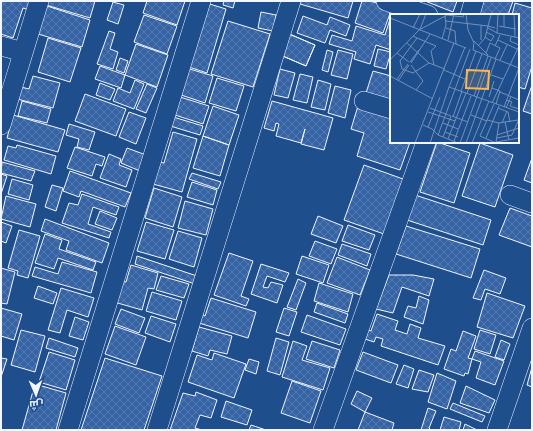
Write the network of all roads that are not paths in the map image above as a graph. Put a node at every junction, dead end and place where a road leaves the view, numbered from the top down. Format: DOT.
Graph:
graph roads {
  1 [pos="40,1"];
  2 [pos="201,1"];
  3 [pos="291,1"];
  4 [pos="386,1"];
  5 [pos="474,1"];
  6 [pos="425,14"];
  7 [pos="470,14"];
  8 [pos="1,46"];
  9 [pos="24,52"];
  10 [pos="364,101"];
  11 [pos="390,109"];
  12 [pos="1,125"];
  13 [pos="426,143"];
  14 [pos="510,195"];
  15 [pos="532,203"];
  16 [pos="532,328"];
  17 [pos="68,430"];
  18 [pos="156,430"];
  19 [pos="323,430"];
  20 [pos="497,430"];
  1 -- 9 [label="street"];
  2 -- 17 [label="street"];
  3 -- 18 [label="street"];
  4 -- 6 [label="street"];
  5 -- 7 [label="street"];
  8 -- 9 [label="street"];
  9 -- 12 [label="street"];
  10 -- 11 [label="street"];
  13 -- 19 [label="street"];
  14 -- 15 [label="street"];
  16 -- 20 [label="street"];
}
